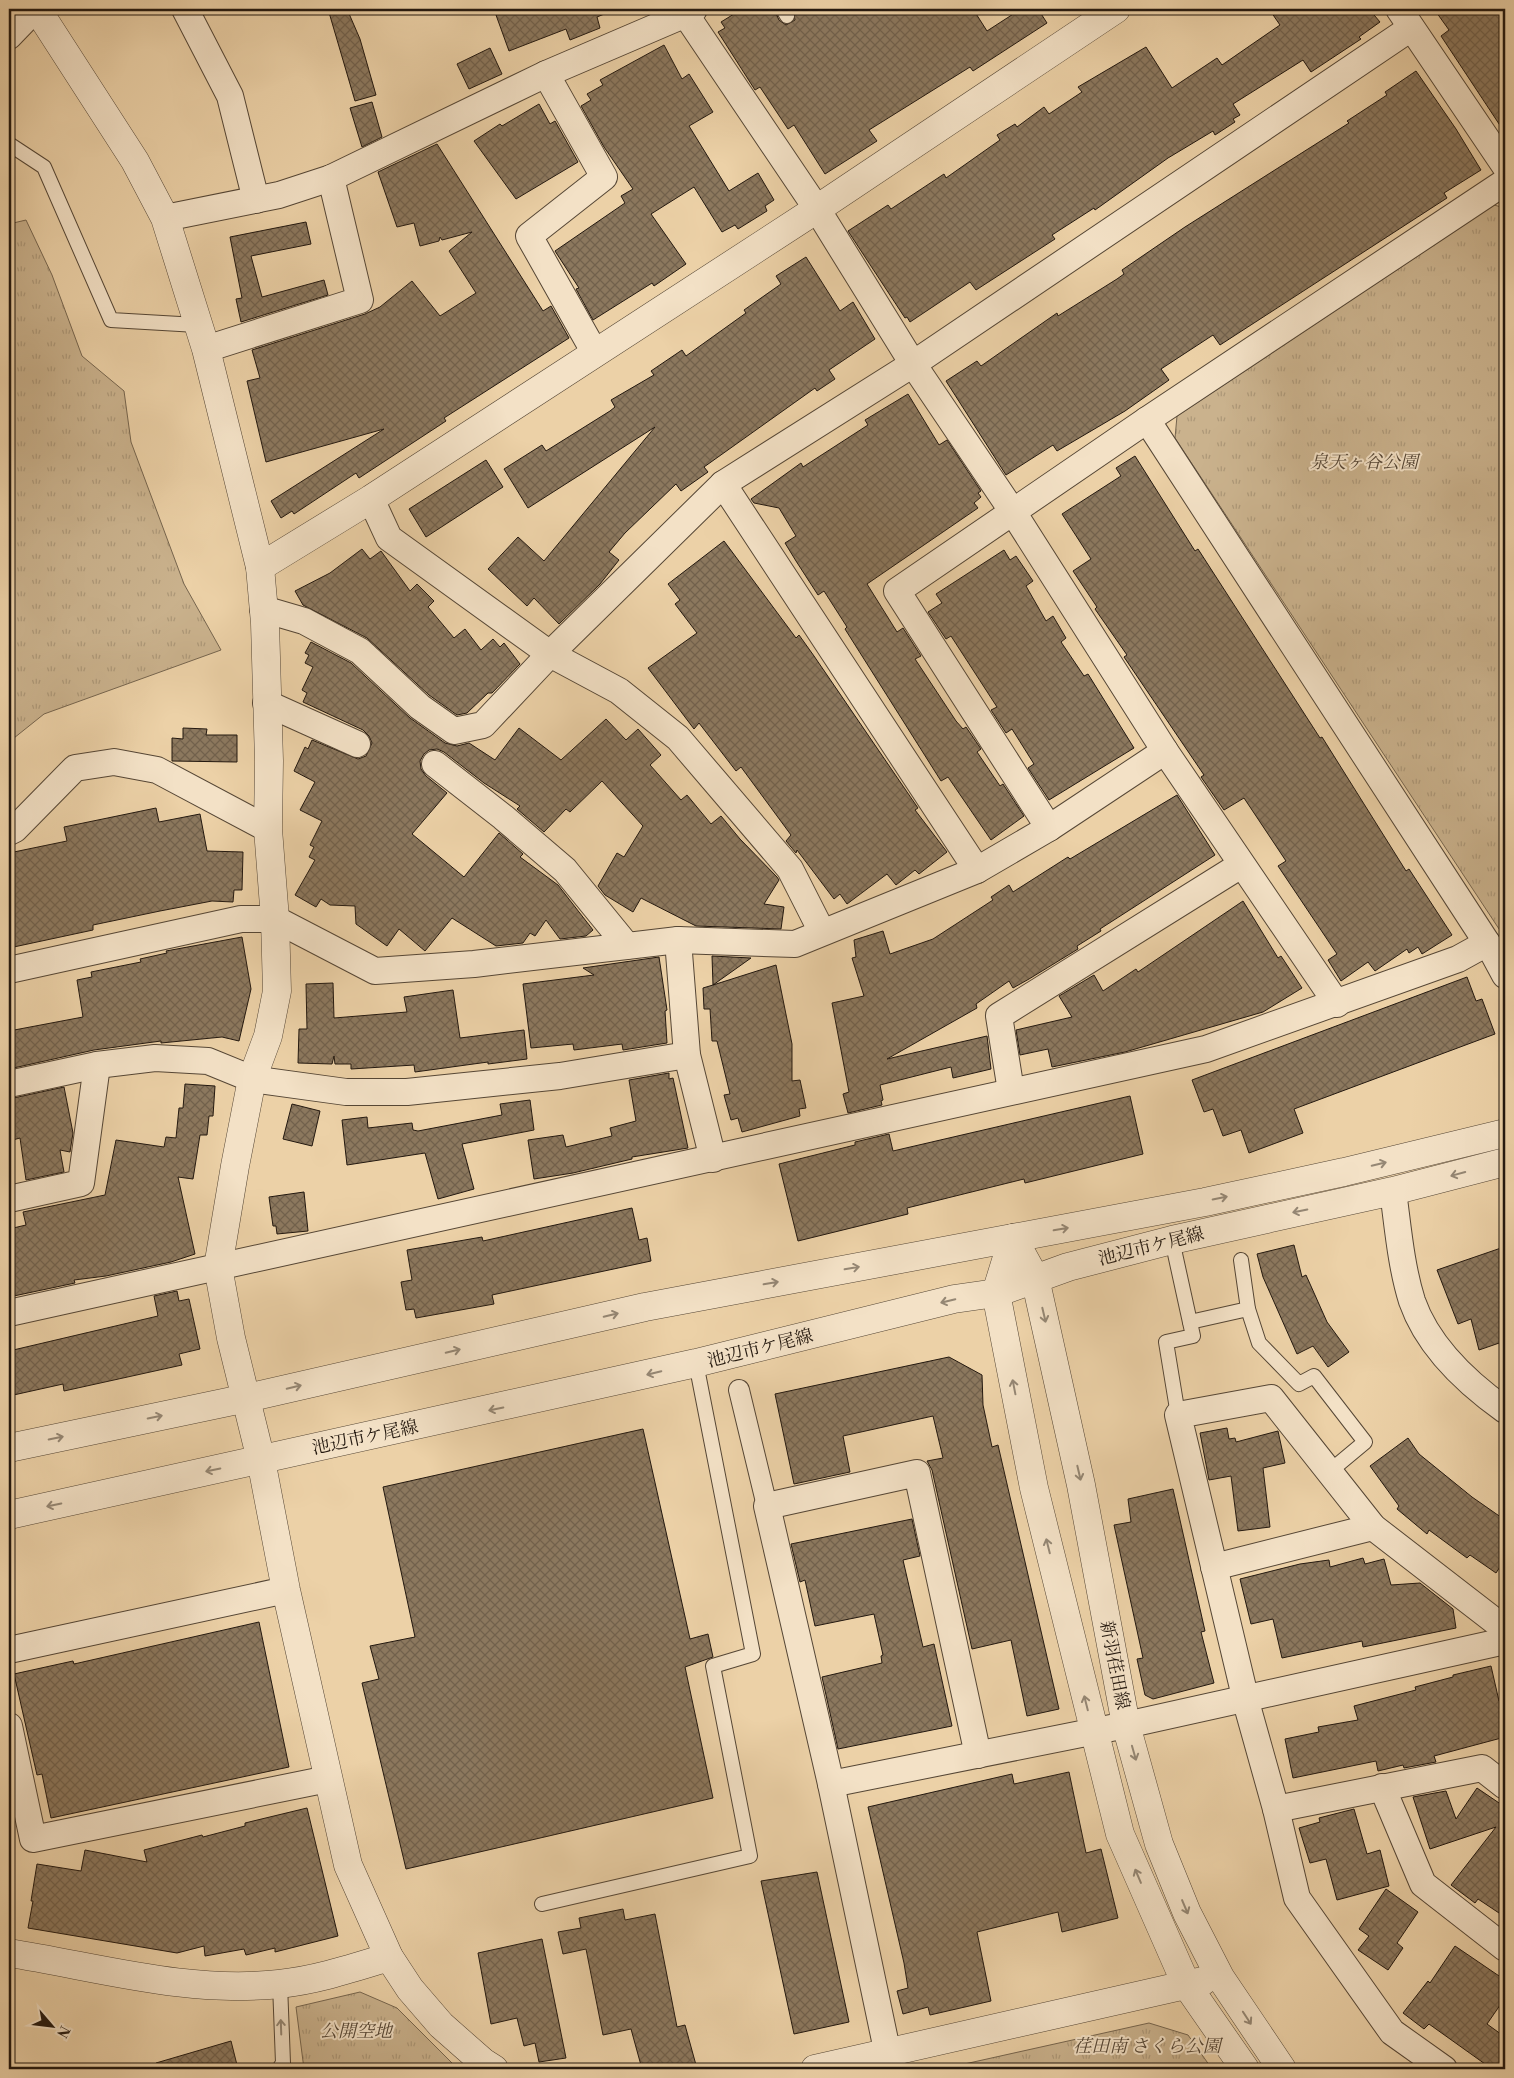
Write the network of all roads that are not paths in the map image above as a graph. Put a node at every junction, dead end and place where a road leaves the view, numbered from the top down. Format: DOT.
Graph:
graph roads {
  1 [pos="36,9"];
  2 [pos="185,9"];
  3 [pos="1116,9"];
  4 [pos="687,11"];
  5 [pos="1405,19"];
  6 [pos="9,36"];
  7 [pos="546,74"];
  8 [pos="9,144"];
  9 [pos="1505,166"];
  10 [pos="331,178"];
  11 [pos="1505,182"];
  12 [pos="256,200"];
  13 [pos="817,209"];
  14 [pos="165,218"];
  15 [pos="202,337"];
  16 [pos="595,353"];
  17 [pos="913,364"];
  18 [pos="1147,420"];
  19 [pos="723,484"];
  20 [pos="371,499"];
  21 [pos="1013,512"];
  22 [pos="260,567"];
  23 [pos="263,609"];
  24 [pos="550,654"];
  25 [pos="266,703"];
  26 [pos="357,744"];
  27 [pos="1165,751"];
  28 [pos="435,764"];
  29 [pos="1049,828"];
  30 [pos="268,829"];
  31 [pos="9,832"];
  32 [pos="1241,865"];
  33 [pos="977,870"];
  34 [pos="275,919"];
  35 [pos="822,932"];
  36 [pos="678,940"];
  37 [pos="1487,943"];
  38 [pos="627,946"];
  39 [pos="9,970"];
  40 [pos="1505,975"];
  41 [pos="1337,1004"];
  42 [pos="687,1055"];
  43 [pos="97,1065"];
  44 [pos="252,1079"];
  45 [pos="9,1084"];
  46 [pos="1011,1091"];
  47 [pos="1505,1132"];
  48 [pos="713,1159"];
  49 [pos="1505,1162"];
  50 [pos="1392,1191"];
  51 [pos="9,1199"];
  52 [pos="1013,1238"];
  53 [pos="1172,1240"];
  54 [pos="1241,1260"];
  55 [pos="218,1267"];
  56 [pos="1035,1278"];
  57 [pos="996,1293"];
  58 [pos="1248,1309"];
  59 [pos="9,1313"];
  60 [pos="1190,1322"];
  61 [pos="696,1363"];
  62 [pos="739,1390"];
  63 [pos="1495,1390"];
  64 [pos="247,1398"];
  65 [pos="1505,1410"];
  66 [pos="1178,1415"];
  67 [pos="9,1448"];
  68 [pos="261,1460"];
  69 [pos="1329,1472"];
  70 [pos="767,1506"];
  71 [pos="9,1515"];
  72 [pos="1373,1527"];
  73 [pos="1214,1567"];
  74 [pos="286,1590"];
  75 [pos="1505,1629"];
  76 [pos="1505,1641"];
  77 [pos="9,1650"];
  78 [pos="1245,1698"];
  79 [pos="1126,1725"];
  80 [pos="9,1726"];
  81 [pos="1093,1731"];
  82 [pos="978,1755"];
  83 [pos="328,1779"];
  84 [pos="831,1784"];
  85 [pos="1505,1786"];
  86 [pos="1382,1787"];
  87 [pos="1276,1809"];
  88 [pos="542,1904"];
  89 [pos="1505,1948"];
  90 [pos="9,1953"];
  91 [pos="389,1957"];
  92 [pos="1220,1977"];
  93 [pos="280,1984"];
  94 [pos="1186,1984"];
  95 [pos="889,2060"];
  96 [pos="279,2069"];
  97 [pos="494,2069"];
  98 [pos="815,2069"];
  99 [pos="1245,2069"];
  100 [pos="1282,2069"];
  101 [pos="1444,2069"];
  1 -- 6 [label="street"];
  1 -- 14 [label="street"];
  2 -- 12 [label="street"];
  3 -- 13 [label="street"];
  4 -- 7 [label="street"];
  4 -- 13 [label="street"];
  5 -- 9 [label="street"];
  5 -- 17 [label="street"];
  7 -- 10 [label="street"];
  7 -- 16 [label="street"];
  8 -- 15 [label="lane"];
  10 -- 12 [label="street"];
  10 -- 15 [label="street"];
  11 -- 18 [label="street"];
  12 -- 14 [label="street"];
  13 -- 16 [label="street"];
  13 -- 17 [label="street"];
  14 -- 15 [label="street"];
  15 -- 22 [label="street"];
  16 -- 20 [label="street"];
  17 -- 19 [label="street"];
  17 -- 21 [label="street"];
  18 -- 21 [label="street"];
  18 -- 37 [label="street"];
  19 -- 24 [label="street"];
  19 -- 33 [label="street"];
  20 -- 22 [label="street"];
  20 -- 24 [label="street"];
  21 -- 27 [label="street"];
  21 -- 29 [label="street"];
  22 -- 23 [label="street"];
  23 -- 24 [label="street"];
  23 -- 25 [label="street"];
  24 -- 35 [label="street"];
  25 -- 26 [label="street"];
  25 -- 30 [label="street"];
  27 -- 29 [label="street"];
  27 -- 32 [label="street"];
  28 -- 38 [label="street"];
  29 -- 33 [label="street"];
  30 -- 31 [label="street"];
  30 -- 34 [label="street"];
  32 -- 41 [label="street"];
  32 -- 46 [label="street"];
  33 -- 35 [label="street"];
  34 -- 38 [label="street"];
  34 -- 39 [label="street"];
  34 -- 44 [label="street"];
  35 -- 36 [label="street"];
  36 -- 38 [label="street"];
  36 -- 42 [label="street"];
  37 -- 40 [label="street"];
  37 -- 41 [label="street"];
  41 -- 46 [label="street"];
  42 -- 44 [label="street"];
  42 -- 48 [label="street"];
  43 -- 44 [label="street"];
  43 -- 45 [label="street"];
  43 -- 51 [label="street"];
  44 -- 55 [label="street"];
  46 -- 48 [label="street"];
  52 -- 47 [label="street, 池辺市ケ尾線, one-way"];
  48 -- 55 [label="street"];
  49 -- 50 [label="street, 池辺市ケ尾線, one-way"];
  50 -- 53 [label="street, 池辺市ケ尾線, one-way"];
  50 -- 63 [label="street"];
  52 -- 56 [label="street, 新羽荏田線"];
  52 -- 57 [label="street"];
  64 -- 52 [label="street, 池辺市ケ尾線, one-way"];
  53 -- 56 [label="street, 池辺市ケ尾線"];
  53 -- 60 [label="lane"];
  54 -- 58 [label="lane"];
  55 -- 59 [label="street"];
  55 -- 64 [label="street"];
  56 -- 57 [label="street, 池辺市ケ尾線"];
  56 -- 79 [label="street, 新羽荏田線, one-way"];
  57 -- 61 [label="street, 池辺市ケ尾線, one-way"];
  81 -- 57 [label="street, 新羽荏田線, one-way"];
  58 -- 60 [label="lane"];
  58 -- 69 [label="lane"];
  60 -- 66 [label="lane"];
  61 -- 68 [label="street, 池辺市ケ尾線, one-way"];
  61 -- 88 [label="lane"];
  62 -- 70 [label="street"];
  63 -- 65 [label="street"];
  67 -- 64 [label="street, 池辺市ケ尾線, one-way"];
  64 -- 68 [label="street"];
  66 -- 69 [label="street"];
  66 -- 73 [label="street"];
  68 -- 71 [label="street, 池辺市ケ尾線, one-way"];
  68 -- 74 [label="street"];
  69 -- 72 [label="street"];
  70 -- 82 [label="street"];
  70 -- 84 [label="street"];
  72 -- 73 [label="street"];
  72 -- 75 [label="street"];
  73 -- 78 [label="street"];
  74 -- 77 [label="street"];
  74 -- 83 [label="street"];
  76 -- 78 [label="street"];
  78 -- 79 [label="street"];
  78 -- 87 [label="street"];
  79 -- 81 [label="street"];
  79 -- 92 [label="street, 新羽荏田線, one-way"];
  80 -- 83 [label="street"];
  81 -- 82 [label="street"];
  94 -- 81 [label="street, 新羽荏田線, one-way"];
  82 -- 84 [label="street"];
  83 -- 91 [label="street"];
  84 -- 95 [label="street"];
  85 -- 86 [label="street"];
  86 -- 87 [label="street"];
  86 -- 89 [label="street"];
  87 -- 101 [label="street"];
  90 -- 93 [label="street"];
  91 -- 93 [label="street"];
  91 -- 97 [label="street"];
  92 -- 94 [label="street"];
  92 -- 100 [label="street, 新羽荏田線, one-way"];
  96 -- 93 [label="lane, one-way"];
  94 -- 95 [label="street"];
  94 -- 99 [label="street, 新羽荏田線"];
  95 -- 98 [label="street"];
}
